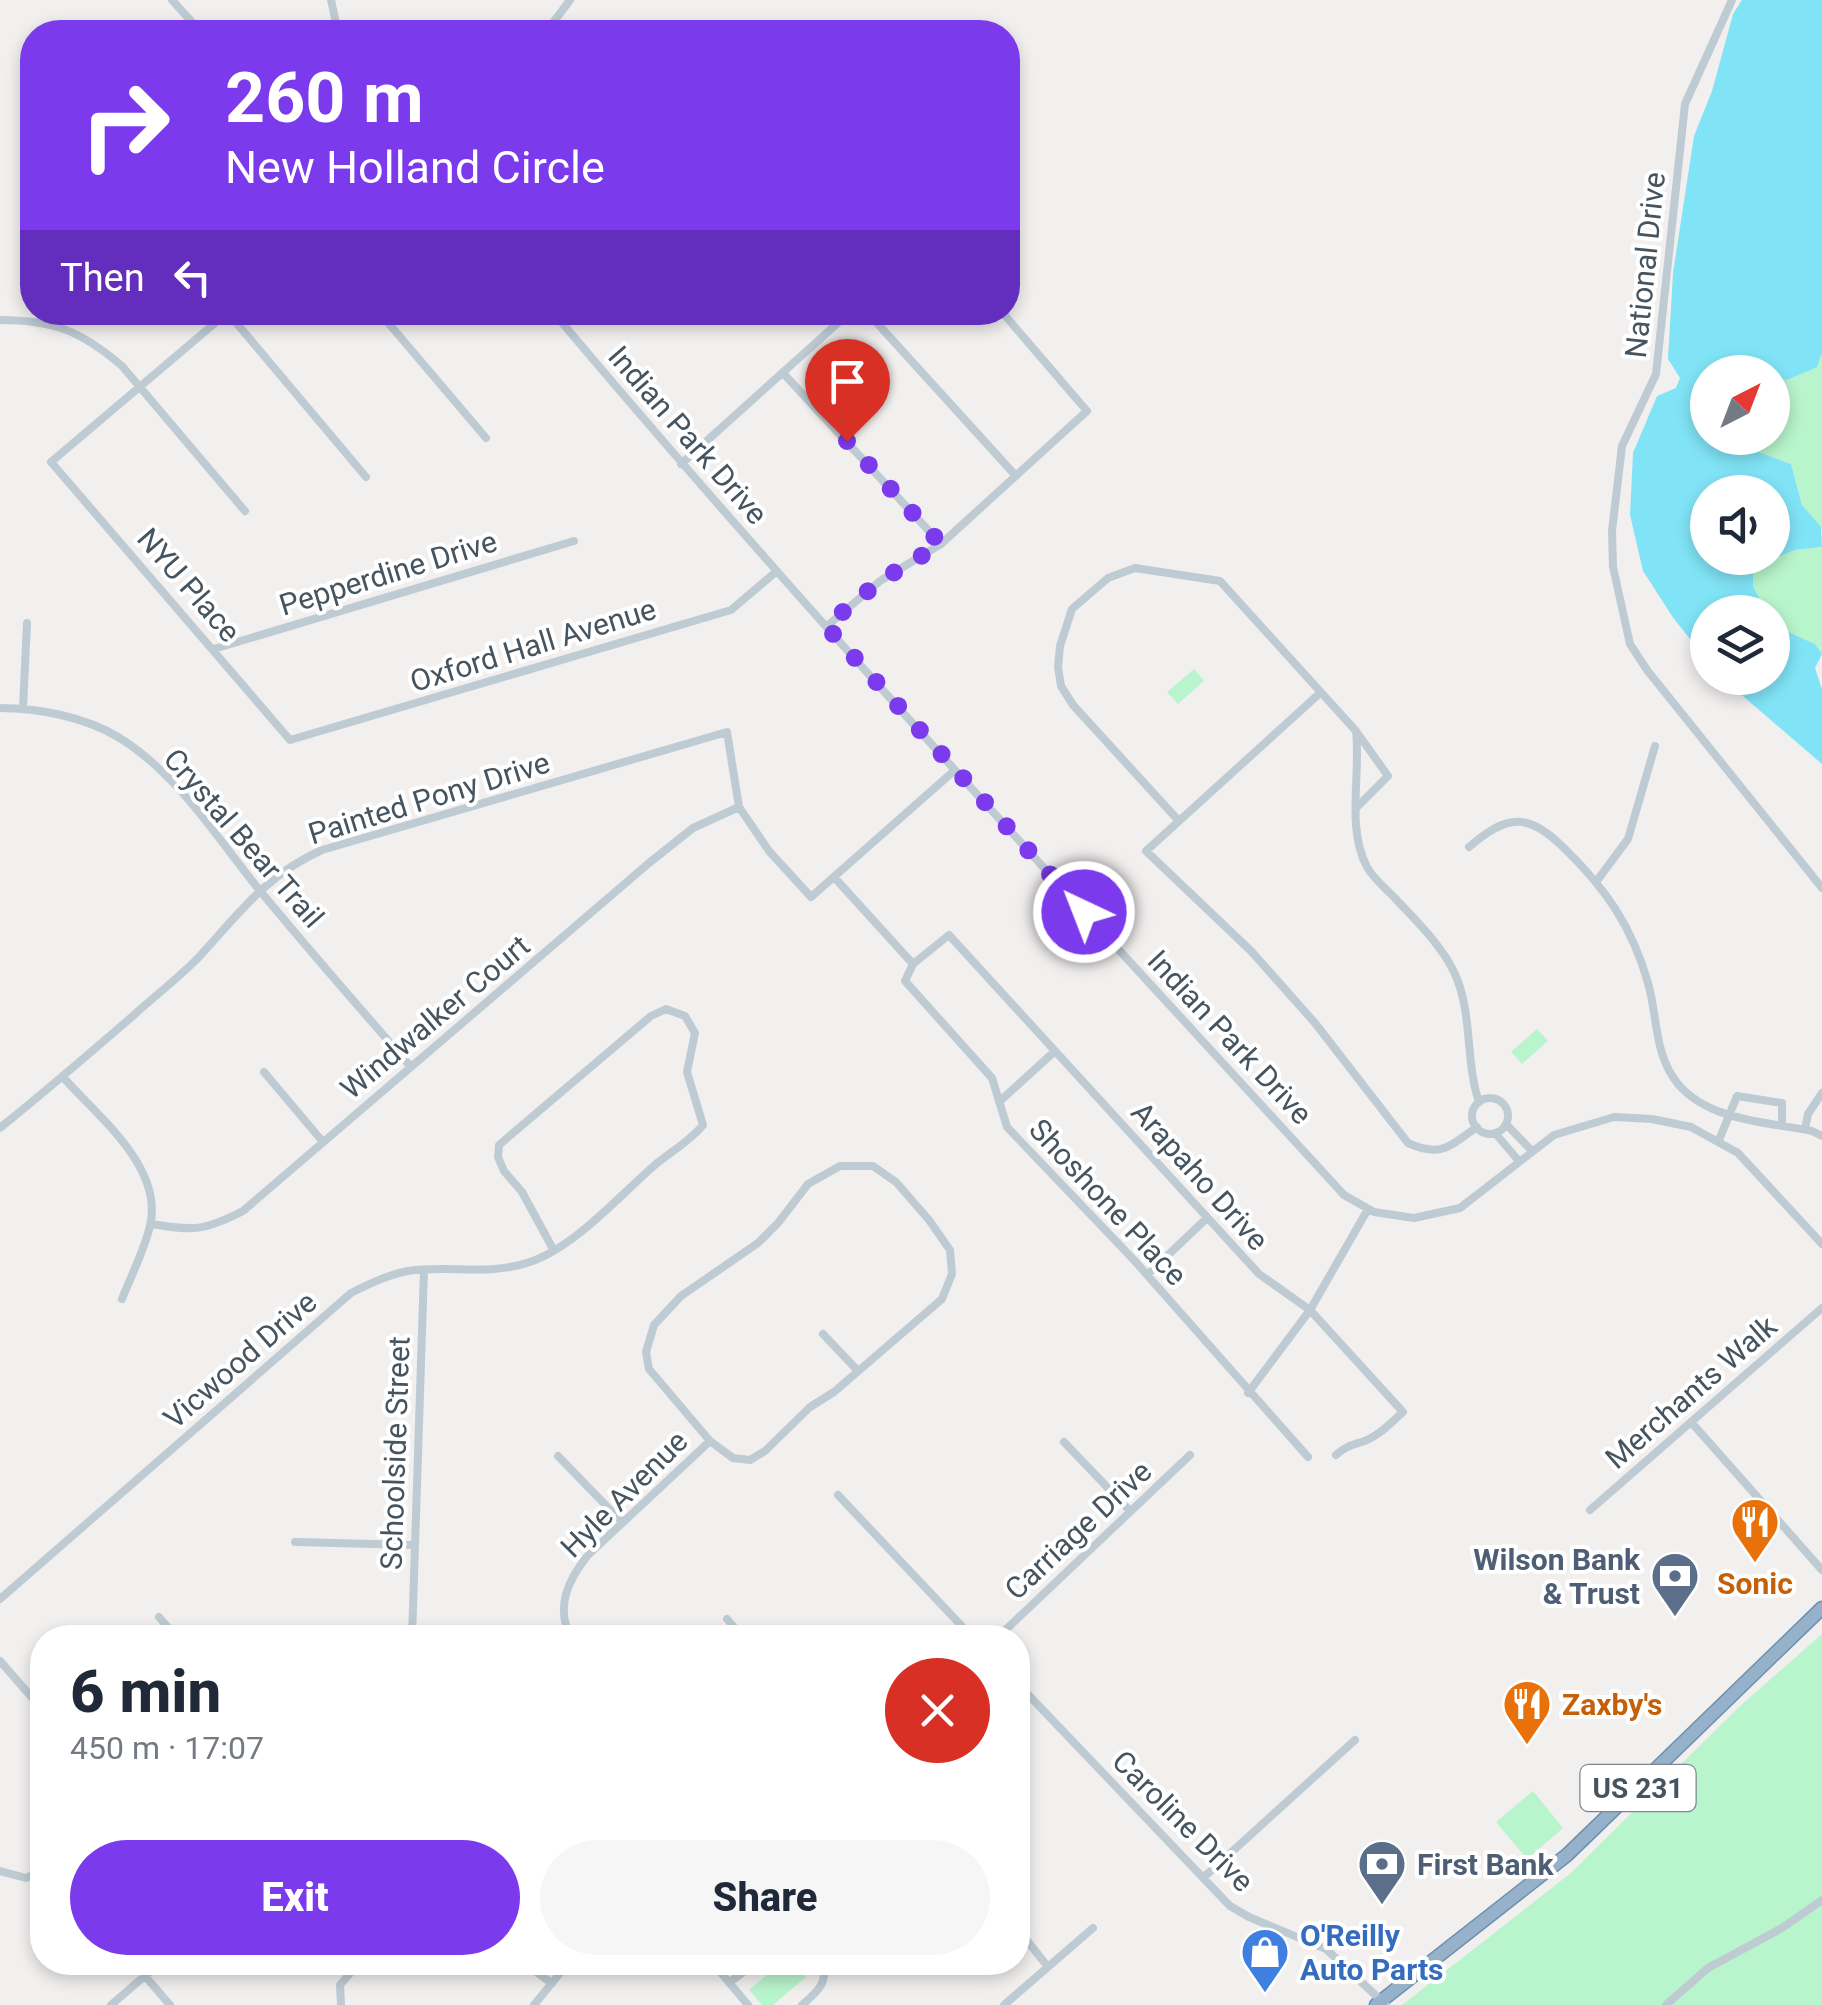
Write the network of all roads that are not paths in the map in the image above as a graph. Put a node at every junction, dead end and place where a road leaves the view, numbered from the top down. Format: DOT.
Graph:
graph roads {
  1 [pos="172,0"];
  2 [pos="1732,0"];
  3 [pos="190,20"];
  4 [pos="59,325"];
  5 [pos="213,325"];
  6 [pos="238,325"];
  7 [pos="390,325"];
  8 [pos="564,325"];
  9 [pos="836,325"];
  10 [pos="880,325"];
  11 [pos="1013,325"];
  12 [pos="783,373"];
  13 [pos="139,386"];
  14 [pos="486,438"];
  15 [pos="681,464"];
  16 [pos="1016,476"];
  17 [pos="366,477"];
  18 [pos="244,511"];
  19 [pos="574,541"];
  20 [pos="941,544"];
  21 [pos="777,571"];
  22 [pos="27,623"];
  23 [pos="826,626"];
  24 [pos="214,649"];
  25 [pos="1320,693"];
  26 [pos="0,708"];
  27 [pos="23,708"];
  28 [pos="1356,731"];
  29 [pos="290,740"];
  30 [pos="1655,746"];
  31 [pos="955,770"];
  32 [pos="739,807"];
  33 [pos="1357,807"];
  34 [pos="1178,820"];
  35 [pos="1469,846"];
  36 [pos="834,876"];
  37 [pos="1596,882"];
  38 [pos="1822,888"];
  39 [pos="260,891"];
  40 [pos="913,964"];
  41 [pos="1055,1051"];
  42 [pos="411,1068"];
  43 [pos="264,1072"];
  44 [pos="63,1078"];
  45 [pos="1822,1094"];
  46 [pos="999,1102"];
  47 [pos="1479,1102"];
  48 [pos="1730,1114"];
  49 [pos="1506,1124"];
  50 [pos="1782,1125"];
  51 [pos="1476,1127"];
  52 [pos="0,1128"];
  53 [pos="1804,1130"];
  54 [pos="1495,1133"];
  55 [pos="1822,1136"];
  56 [pos="1719,1140"];
  57 [pos="323,1142"];
  58 [pos="1532,1150"];
  59 [pos="1518,1160"];
  60 [pos="1368,1208"];
  61 [pos="1207,1218"];
  62 [pos="151,1224"];
  63 [pos="1822,1244"];
  64 [pos="554,1249"];
  65 [pos="424,1270"];
  66 [pos="1147,1275"];
  67 [pos="122,1299"];
  68 [pos="1822,1308"];
  69 [pos="1310,1310"];
  70 [pos="823,1334"];
  71 [pos="858,1371"];
  72 [pos="1248,1393"];
  73 [pos="1691,1422"];
  74 [pos="710,1441"];
  75 [pos="1064,1442"];
  76 [pos="1190,1455"];
  77 [pos="1336,1455"];
  78 [pos="558,1456"];
  79 [pos="1308,1457"];
  80 [pos="838,1495"];
  81 [pos="1590,1510"];
  82 [pos="1130,1511"];
  83 [pos="622,1522"];
  84 [pos="295,1542"];
  85 [pos="414,1545"];
  86 [pos="1822,1570"];
  87 [pos="0,1599"];
  88 [pos="1822,1608"];
  89 [pos="159,1617"];
  90 [pos="727,1620"];
  91 [pos="166,1625"];
  92 [pos="412,1625"];
  93 [pos="567,1625"];
  94 [pos="732,1625"];
  95 [pos="961,1625"];
  96 [pos="1010,1625"];
  97 [pos="0,1661"];
  98 [pos="30,1695"];
  99 [pos="1030,1697"];
  100 [pos="1354,1740"];
  101 [pos="0,1872"];
  102 [pos="30,1876"];
  103 [pos="1203,1878"];
  104 [pos="1822,1900"];
  105 [pos="1093,1928"];
  106 [pos="1030,1944"];
  107 [pos="1048,1967"];
  108 [pos="349,1975"];
  109 [pos="541,1975"];
  110 [pos="557,1975"];
  111 [pos="723,1975"];
  112 [pos="740,1975"];
  113 [pos="826,1975"];
  114 [pos="145,1976"];
  115 [pos="550,1982"];
  116 [pos="730,1983"];
  117 [pos="1381,2004"];
  118 [pos="111,2005"];
  119 [pos="170,2005"];
  120 [pos="340,2005"];
  121 [pos="534,2005"];
  122 [pos="748,2005"];
  123 [pos="802,2005"];
  124 [pos="1004,2005"];
  125 [pos="1666,2005"];
  1 -- 3 [label="street"];
  2 -- 38 [label="street, National Drive"];
  4 -- 13 [label="street"];
  5 -- 13 [label="street"];
  6 -- 17 [label="street"];
  7 -- 14 [label="street"];
  8 -- 15 [label="street, Indian Park Drive"];
  9 -- 12 [label="street"];
  10 -- 16 [label="street"];
  11 -- 16 [label="street"];
  12 -- 15 [label="street"];
  12 -- 20 [label="street"];
  13 -- 18 [label="street"];
  13 -- 24 [label="street, NYU Place"];
  15 -- 21 [label="street, Indian Park Drive"];
  16 -- 20 [label="street"];
  19 -- 24 [label="street, Pepperdine Drive"];
  20 -- 23 [label="street"];
  21 -- 23 [label="street, Indian Park Drive"];
  21 -- 29 [label="street, Oxford Hall Avenue"];
  22 -- 27 [label="street"];
  23 -- 31 [label="street, Indian Park Drive"];
  24 -- 29 [label="street, NYU Place"];
  25 -- 28 [label="street"];
  25 -- 34 [label="street"];
  25 -- 34 [label="street"];
  26 -- 27 [label="street, Crystal Bear Trail"];
  27 -- 39 [label="street, Crystal Bear Trail"];
  28 -- 33 [label="street"];
  28 -- 33 [label="street"];
  30 -- 37 [label="street"];
  31 -- 36 [label="street"];
  31 -- 60 [label="street, Indian Park Drive"];
  32 -- 36 [label="street"];
  32 -- 39 [label="street, Painted Pony Drive"];
  32 -- 42 [label="street, Windwalker Court"];
  33 -- 47 [label="street"];
  34 -- 51 [label="street"];
  35 -- 37 [label="street"];
  36 -- 40 [label="street"];
  37 -- 48 [label="street"];
  39 -- 42 [label="street, Crystal Bear Trail"];
  39 -- 44 [label="street, Painted Pony Drive"];
  40 -- 41 [label="street, Arapaho Drive"];
  40 -- 46 [label="street, Shoshone Place"];
  41 -- 46 [label="street"];
  41 -- 61 [label="street, Arapaho Drive"];
  42 -- 57 [label="street, Windwalker Court"];
  43 -- 57 [label="street"];
  44 -- 52 [label="street, Painted Pony Drive"];
  44 -- 62 [label="street"];
  45 -- 53 [label="street"];
  46 -- 66 [label="street, Shoshone Place"];
  47 -- 49 [label="street"];
  47 -- 51 [label="street"];
  48 -- 50 [label="street"];
  48 -- 50 [label="street"];
  48 -- 56 [label="street"];
  49 -- 54 [label="street"];
  49 -- 58 [label="street"];
  50 -- 53 [label="street"];
  51 -- 54 [label="street"];
  53 -- 55 [label="street"];
  54 -- 59 [label="street"];
  56 -- 58 [label="street, Indian Park Drive"];
  56 -- 63 [label="street, Indian Park Drive"];
  57 -- 62 [label="street, Windwalker Court"];
  58 -- 59 [label="street, Indian Park Drive"];
  59 -- 60 [label="street, Indian Park Drive"];
  60 -- 69 [label="street"];
  61 -- 66 [label="street"];
  61 -- 69 [label="street, Arapaho Drive"];
  62 -- 67 [label="street"];
  64 -- 64 [label="street, Vicwood Drive"];
  64 -- 65 [label="street, Vicwood Drive"];
  65 -- 85 [label="street, Schoolside Street"];
  65 -- 87 [label="street, Vicwood Drive"];
  66 -- 72 [label="street, Shoshone Place"];
  68 -- 73 [label="street, Merchants Walk"];
  69 -- 72 [label="street"];
  69 -- 77 [label="street, Arapaho Drive"];
  70 -- 71 [label="street"];
  71 -- 74 [label="street"];
  71 -- 74 [label="street"];
  72 -- 79 [label="street, Shoshone Place"];
  73 -- 81 [label="street, Merchants Walk"];
  73 -- 86 [label="street"];
  74 -- 83 [label="street, Hyle Avenue"];
  75 -- 82 [label="street"];
  76 -- 82 [label="street, Carriage Drive"];
  78 -- 83 [label="street"];
  80 -- 95 [label="street"];
  82 -- 96 [label="street, Carriage Drive"];
  83 -- 93 [label="street, Hyle Avenue"];
  84 -- 85 [label="street"];
  85 -- 92 [label="street, Schoolside Street"];
  88 -- 117 [label="highway, US 231"];
  89 -- 91 [label="street"];
  90 -- 94 [label="street"];
  97 -- 98 [label="street"];
  99 -- 103 [label="street, Caroline Drive"];
  100 -- 103 [label="street"];
  101 -- 102 [label="street"];
  103 -- 117 [label="street, Caroline Drive"];
  104 -- 125 [label="street"];
  105 -- 107 [label="street"];
  106 -- 107 [label="street"];
  107 -- 124 [label="street"];
  108 -- 120 [label="street"];
  109 -- 115 [label="street"];
  110 -- 115 [label="street"];
  111 -- 116 [label="street"];
  112 -- 116 [label="street"];
  113 -- 123 [label="street"];
  114 -- 118 [label="street"];
  114 -- 119 [label="street"];
  115 -- 121 [label="street"];
  116 -- 122 [label="street"];
}
